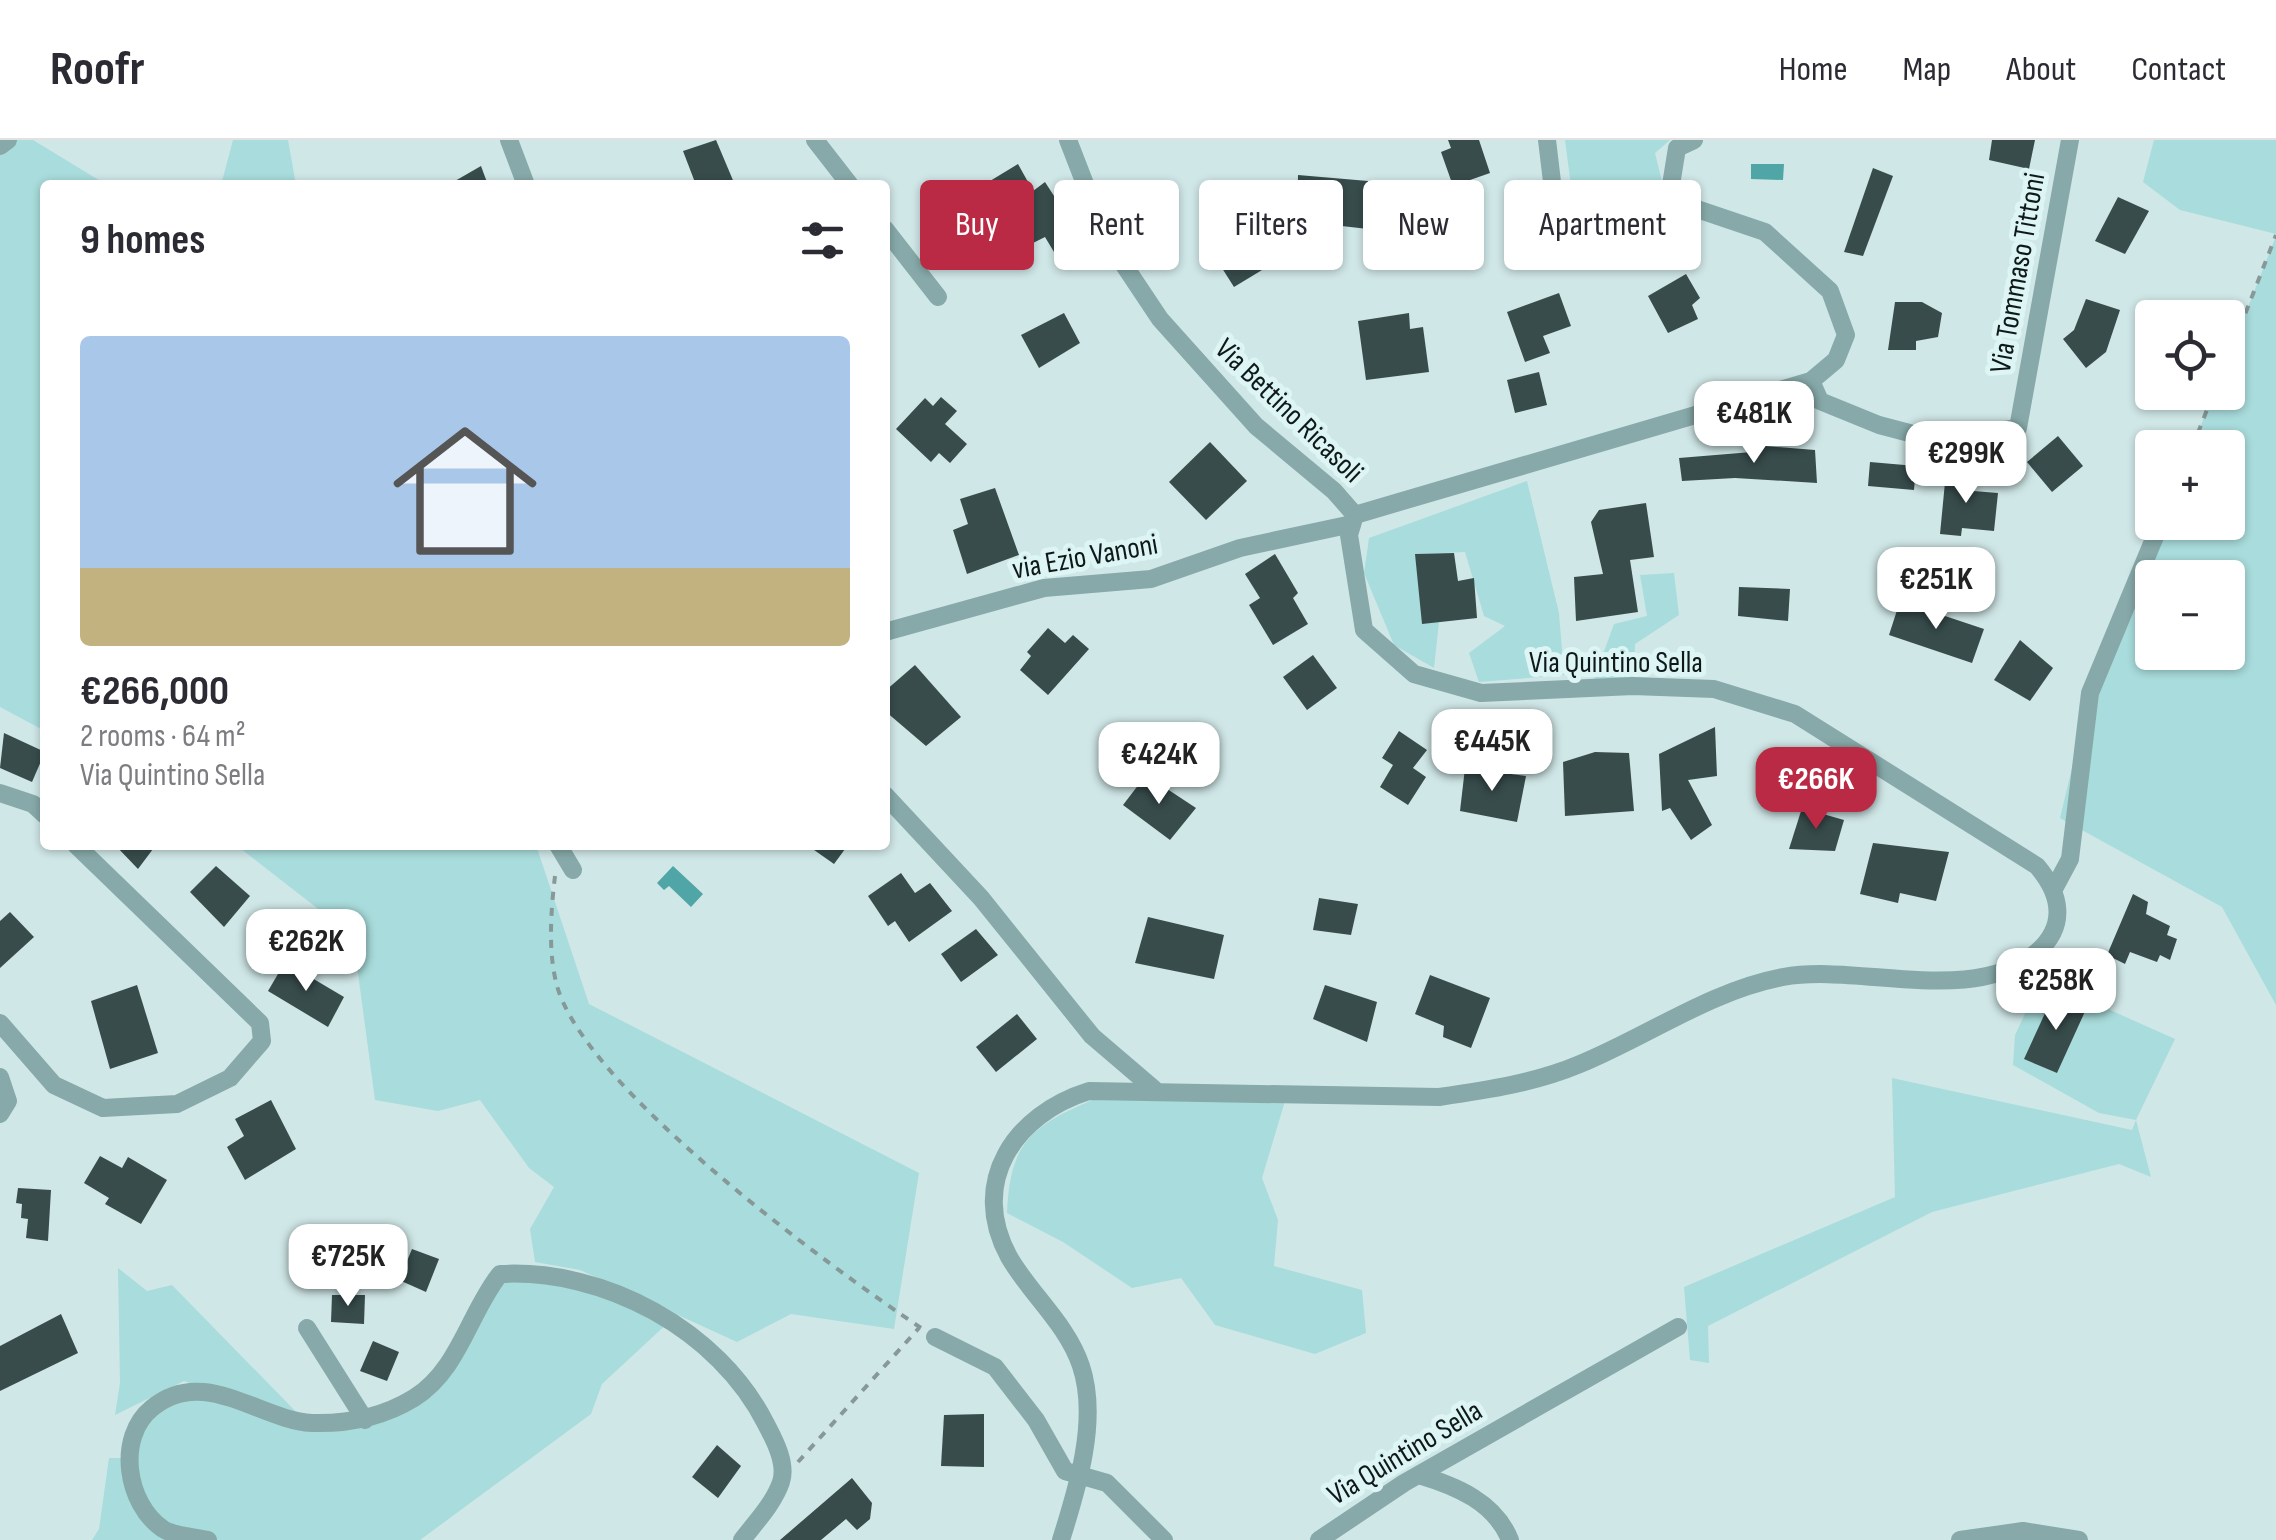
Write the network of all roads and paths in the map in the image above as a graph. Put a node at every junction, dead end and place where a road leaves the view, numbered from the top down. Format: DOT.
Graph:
graph roads {
  1 [pos="8,140"];
  2 [pos="509,140"];
  3 [pos="815,140"];
  4 [pos="1068,140"];
  5 [pos="1548,140"];
  6 [pos="1694,140"];
  7 [pos="2070,140"];
  8 [pos="0,146"];
  9 [pos="524,180"];
  10 [pos="846,180"];
  11 [pos="1552,180"];
  12 [pos="890,235"];
  13 [pos="2276,236"];
  14 [pos="938,297"];
  15 [pos="2245,315"];
  16 [pos="1811,381"];
  17 [pos="1354,519"];
  18 [pos="2154,540"];
  19 [pos="890,631"];
  20 [pos="0,793"];
  21 [pos="890,800"];
  22 [pos="40,810"];
  23 [pos="81,850"];
  24 [pos="558,850"];
  25 [pos="560,850"];
  26 [pos="573,870"];
  27 [pos="2055,887"];
  28 [pos="0,1023"];
  29 [pos="0,1076"];
  30 [pos="1154,1088"];
  31 [pos="0,1114"];
  32 [pos="1678,1327"];
  33 [pos="307,1328"];
  34 [pos="927,1332"];
  35 [pos="365,1420"];
  36 [pos="1080,1475"];
  37 [pos="1419,1475"];
  38 [pos="782,1480"];
  39 [pos="208,1540"];
  40 [pos="742,1540"];
  41 [pos="1061,1540"];
  42 [pos="1164,1540"];
  43 [pos="1319,1540"];
  44 [pos="1510,1540"];
  45 [pos="1960,1540"];
  46 [pos="2079,1540"];
  1 -- 8 [label="street"];
  2 -- 9 [label="street"];
  3 -- 10 [label="street"];
  4 -- 17 [label="street, Via Bettino Ricasoli"];
  5 -- 11 [label="street"];
  6 -- 16 [label="street"];
  7 -- 16 [label="street, Via Tommaso Tittoni"];
  12 -- 14 [label="street"];
  13 -- 15 [label="path"];
  16 -- 17 [label="street"];
  17 -- 19 [label="street, via Ezio Vanoni"];
  17 -- 27 [label="street, Via Quintino Sella"];
  18 -- 27 [label="street"];
  20 -- 22 [label="street"];
  21 -- 30 [label="street"];
  23 -- 28 [label="street"];
  24 -- 34 [label="path"];
  25 -- 26 [label="street"];
  27 -- 30 [label="street"];
  29 -- 31 [label="street"];
  30 -- 36 [label="street"];
  32 -- 37 [label="street, Via Quintino Sella"];
  33 -- 35 [label="street"];
  34 -- 36 [label="street"];
  34 -- 38 [label="path"];
  35 -- 38 [label="street"];
  35 -- 39 [label="street"];
  36 -- 41 [label="street"];
  36 -- 42 [label="street"];
  37 -- 43 [label="street, Via Quintino Sella"];
  37 -- 44 [label="street"];
  38 -- 40 [label="street"];
  45 -- 46 [label="street"];
}
